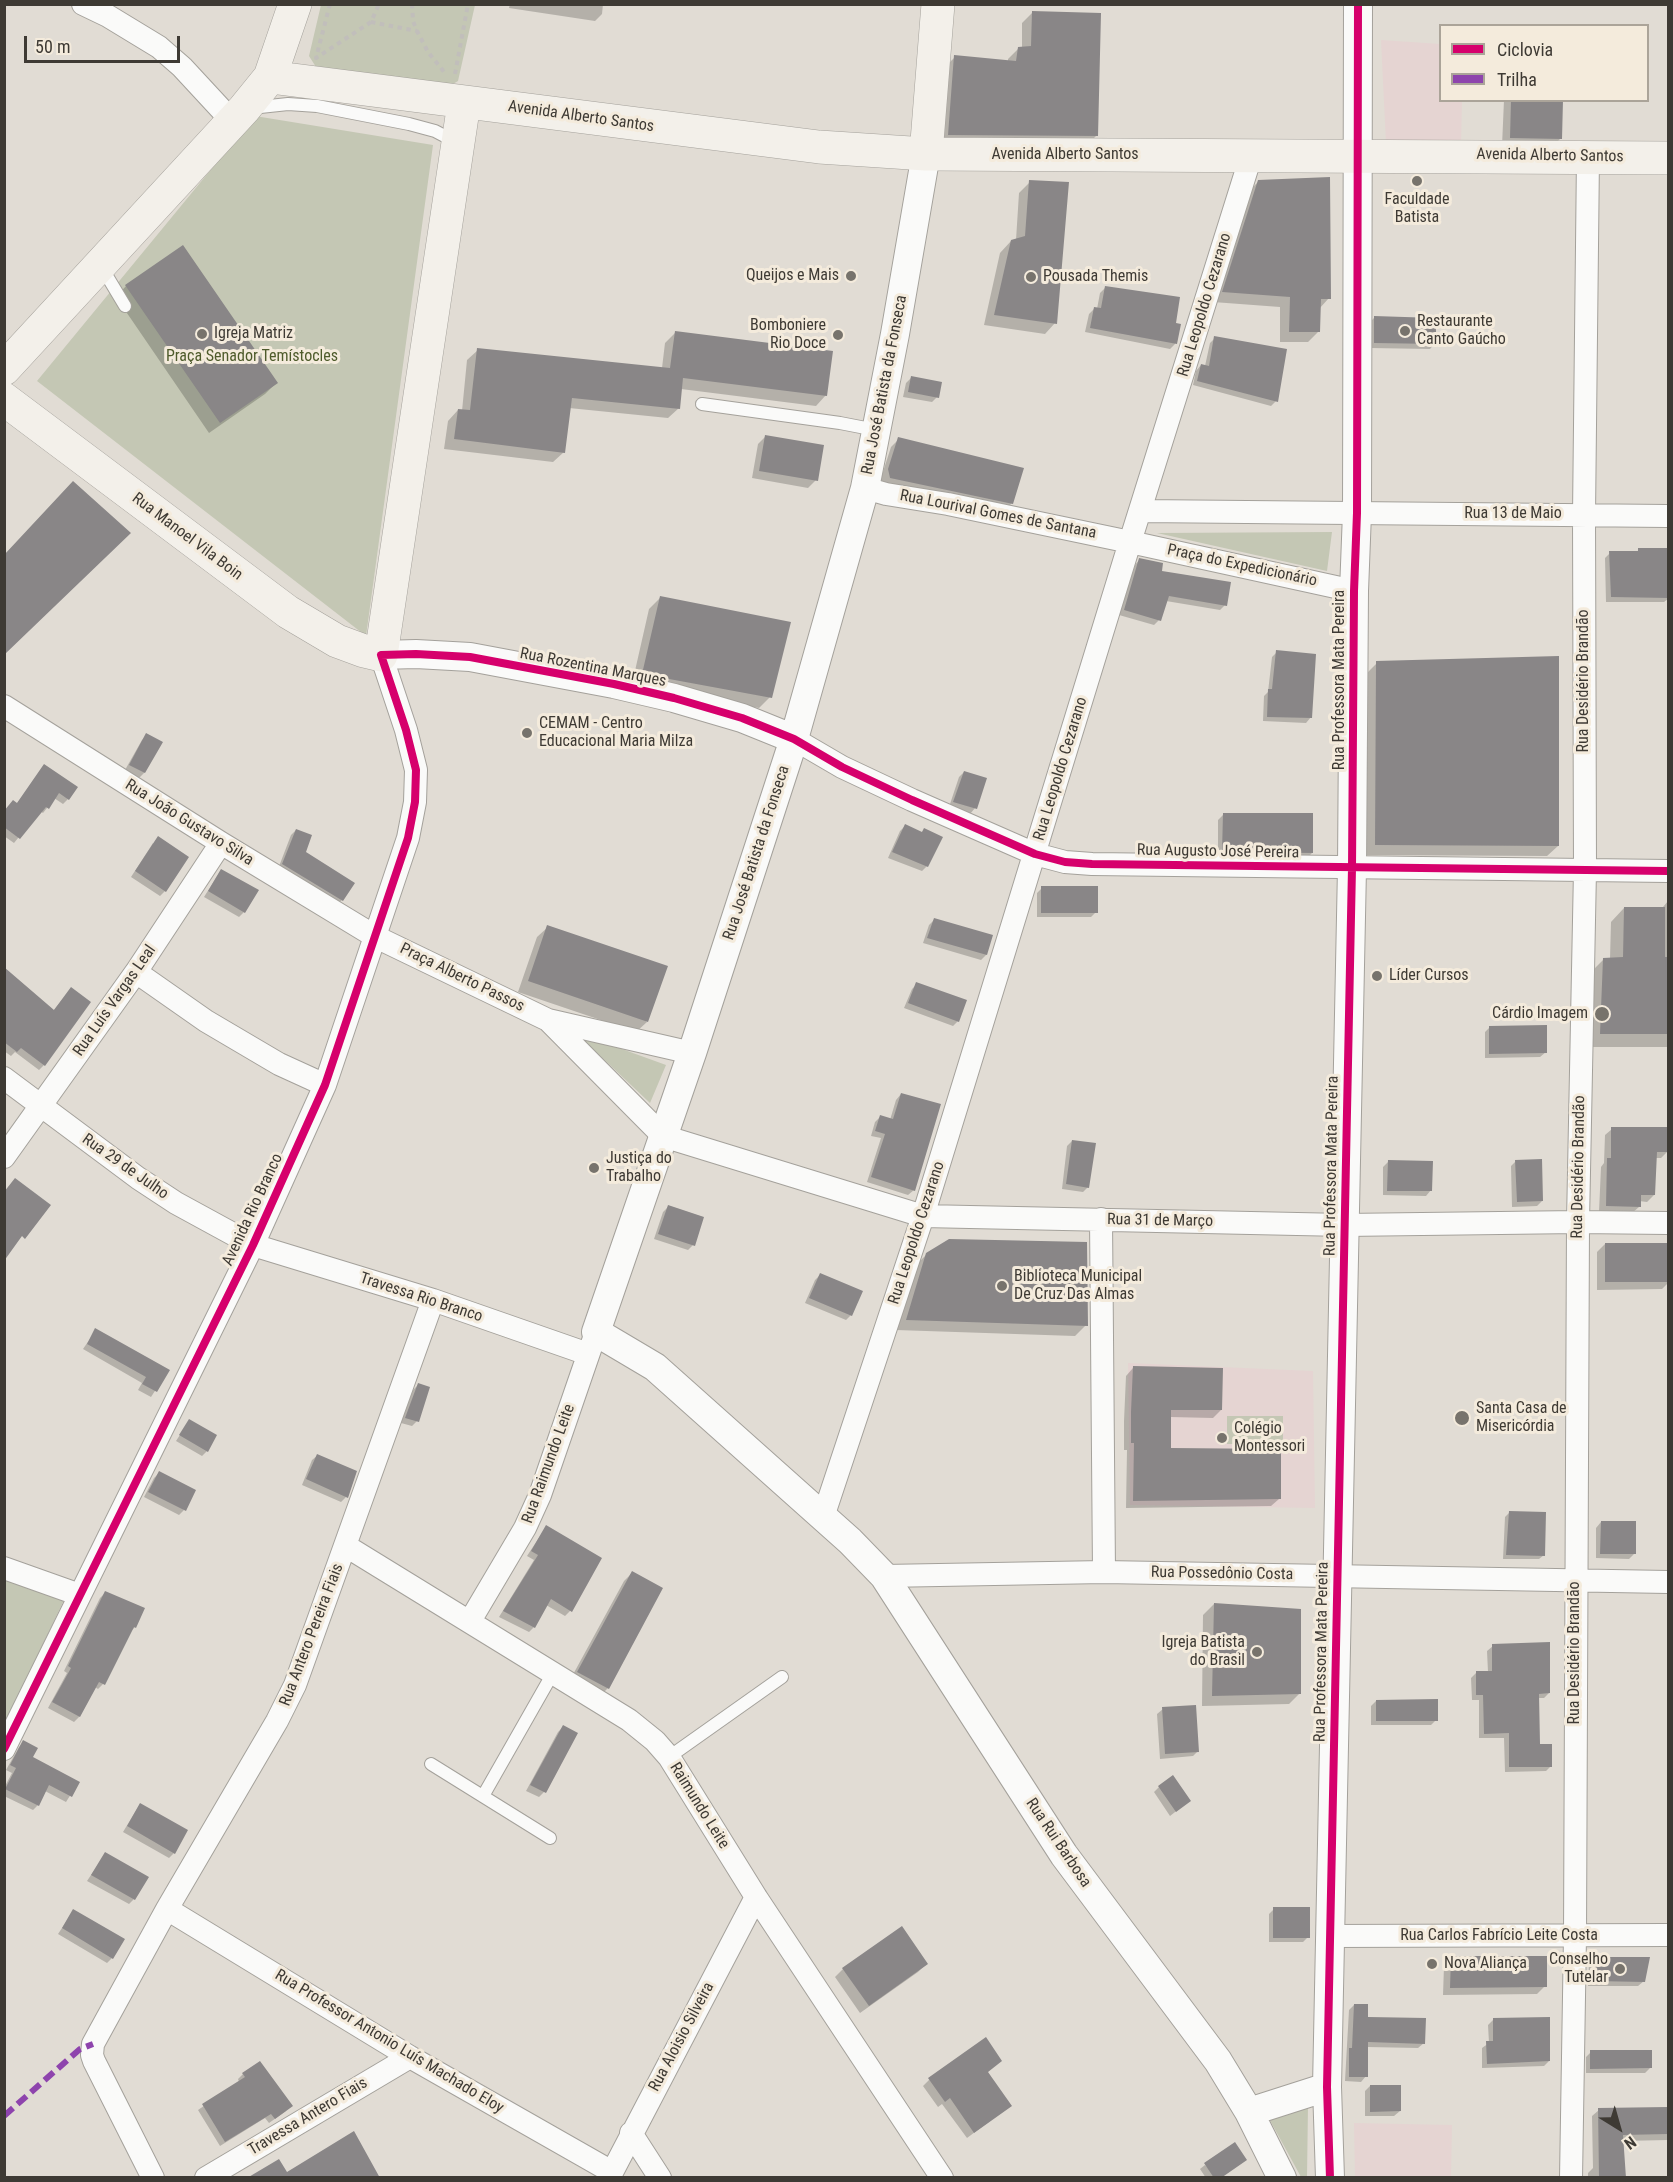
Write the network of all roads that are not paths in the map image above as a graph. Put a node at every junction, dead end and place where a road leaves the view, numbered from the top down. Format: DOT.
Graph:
graph roads {
  1 [pos="83,4"];
  2 [pos="295,4"];
  3 [pos="938,4"];
  4 [pos="1358,4"];
  5 [pos="270,77"];
  6 [pos="455,87"];
  7 [pos="238,115"];
  8 [pos="457,142"];
  9 [pos="926,154"];
  10 [pos="1359,155"];
  11 [pos="1251,156"];
  12 [pos="1588,156"];
  13 [pos="1668,158"];
  14 [pos="100,265"];
  15 [pos="125,306"];
  16 [pos="4,369"];
  17 [pos="4,399"];
  18 [pos="702,404"];
  19 [pos="876,430"];
  20 [pos="865,488"];
  21 [pos="1140,511"];
  22 [pos="1357,513"];
  23 [pos="1584,515"];
  24 [pos="1668,516"];
  25 [pos="1130,542"];
  26 [pos="1354,591"];
  27 [pos="381,655"];
  28 [pos="4,706"];
  29 [pos="794,739"];
  30 [pos="221,843"];
  31 [pos="1035,854"];
  32 [pos="1352,868"];
  33 [pos="1585,870"];
  34 [pos="1668,871"];
  35 [pos="376,937"];
  36 [pos="136,972"];
  37 [pos="548,1020"];
  38 [pos="692,1053"];
  39 [pos="4,1078"];
  40 [pos="325,1085"];
  41 [pos="41,1107"];
  42 [pos="663,1136"];
  43 [pos="4,1157"];
  44 [pos="923,1216"];
  45 [pos="1101,1219"];
  46 [pos="1578,1222"];
  47 [pos="1668,1223"];
  48 [pos="1344,1225"];
  49 [pos="253,1245"];
  50 [pos="433,1300"];
  51 [pos="592,1343"];
  52 [pos="823,1518"];
  53 [pos="346,1546"];
  54 [pos="4,1568"];
  55 [pos="1104,1572"];
  56 [pos="884,1576"];
  57 [pos="1337,1577"];
  58 [pos="1575,1581"];
  59 [pos="1668,1582"];
  60 [pos="80,1595"];
  61 [pos="470,1621"];
  62 [pos="554,1673"];
  63 [pos="782,1677"];
  64 [pos="4,1749"];
  65 [pos="669,1757"];
  66 [pos="430,1764"];
  67 [pos="483,1796"];
  68 [pos="550,1838"];
  69 [pos="756,1897"];
  70 [pos="167,1909"];
  71 [pos="1668,1935"];
  72 [pos="1330,1936"];
  73 [pos="1575,1936"];
  74 [pos="410,2057"];
  75 [pos="1327,2088"];
  76 [pos="1249,2112"];
  77 [pos="632,2133"];
  78 [pos="611,2175"];
  79 [pos="153,2178"];
  80 [pos="206,2178"];
  81 [pos="660,2178"];
  82 [pos="942,2178"];
  83 [pos="1282,2178"];
  84 [pos="1330,2178"];
  85 [pos="1570,2178"];
  1 -- 7 [label="street"];
  2 -- 5 [label="main road"];
  3 -- 9 [label="main road"];
  4 -- 10 [label="street, Rua Professora Mata Pereira"];
  5 -- 6 [label="main road"];
  5 -- 7 [label="main road"];
  6 -- 8 [label="main road"];
  6 -- 9 [label="main road, Avenida Alberto Santos"];
  7 -- 8 [label="lane"];
  7 -- 14 [label="main road"];
  8 -- 27 [label="main road"];
  9 -- 11 [label="main road, Avenida Alberto Santos"];
  9 -- 19 [label="street, Rua José Batista da Fonseca"];
  10 -- 11 [label="main road, Avenida Alberto Santos"];
  10 -- 12 [label="main road, Avenida Alberto Santos"];
  10 -- 22 [label="street, Rua Professora Mata Pereira"];
  11 -- 21 [label="street, Rua Leopoldo Cezarano"];
  12 -- 13 [label="main road, Avenida Alberto Santos"];
  12 -- 23 [label="street, Rua Desidério Brandão"];
  14 -- 15 [label="lane"];
  14 -- 16 [label="main road"];
  17 -- 27 [label="main road, Rua Manoel Vila Boin"];
  18 -- 19 [label="lane"];
  19 -- 20 [label="street, Rua José Batista da Fonseca"];
  20 -- 25 [label="street, Rua Lourival Gomes de Santana"];
  20 -- 29 [label="street, Rua José Batista da Fonseca"];
  21 -- 22 [label="street"];
  21 -- 25 [label="street, Rua Leopoldo Cezarano"];
  22 -- 23 [label="street, Rua 13 de Maio"];
  22 -- 26 [label="street, Rua Professora Mata Pereira"];
  23 -- 24 [label="street, Rua 13 de Maio"];
  23 -- 33 [label="street, Rua Desidério Brandão"];
  25 -- 26 [label="street, Praça do Expedicionário"];
  25 -- 31 [label="street, Rua Leopoldo Cezarano"];
  26 -- 32 [label="street, Rua Professora Mata Pereira"];
  27 -- 29 [label="street, Rua Rozentina Marques"];
  27 -- 35 [label="street, Avenida Rio Branco"];
  28 -- 30 [label="street, Rua João Gustavo Silva"];
  29 -- 31 [label="street, Rua Augusto José Pereira"];
  29 -- 38 [label="street, Rua José Batista da Fonseca"];
  30 -- 35 [label="street, Rua João Gustavo Silva"];
  30 -- 36 [label="street, Rua Luís Vargas Leal"];
  31 -- 32 [label="street, Rua Augusto José Pereira"];
  31 -- 44 [label="street, Rua Leopoldo Cezarano"];
  32 -- 33 [label="street, Rua Augusto José Pereira"];
  32 -- 48 [label="street, Rua Professora Mata Pereira"];
  33 -- 34 [label="street, Rua Augusto José Pereira"];
  33 -- 46 [label="street, Rua Desidério Brandão"];
  35 -- 37 [label="street, Praça Alberto Passos"];
  35 -- 40 [label="street, Avenida Rio Branco"];
  36 -- 40 [label="street"];
  36 -- 41 [label="street, Rua Luís Vargas Leal"];
  37 -- 38 [label="street, Praça Alberto Passos"];
  37 -- 42 [label="street, Praça Alberto Passos"];
  38 -- 42 [label="street, Rua José Batista da Fonseca"];
  39 -- 41 [label="street, Rua 29 de Julho"];
  40 -- 49 [label="street, Avenida Rio Branco"];
  41 -- 43 [label="street, Rua Luís Vargas Leal"];
  41 -- 49 [label="street, Rua 29 de Julho"];
  42 -- 44 [label="street, Rua 31 de Março"];
  42 -- 51 [label="street, Rua José Batista da Fonseca"];
  44 -- 45 [label="street, Rua 31 de Março"];
  44 -- 52 [label="street, Rua Leopoldo Cezarano"];
  45 -- 48 [label="street, Rua 31 de Março"];
  45 -- 55 [label="street"];
  46 -- 47 [label="street, Rua 31 de Março"];
  46 -- 48 [label="street, Rua 31 de Março"];
  46 -- 58 [label="street, Rua Desidério Brandão"];
  48 -- 57 [label="street, Rua Professora Mata Pereira"];
  49 -- 50 [label="street, Travessa Rio Branco"];
  49 -- 60 [label="street, Avenida Rio Branco"];
  50 -- 51 [label="street, Travessa Rio Branco"];
  50 -- 53 [label="street, Rua Antero Pereira Fiais"];
  51 -- 52 [label="street, Rua Rui Barbosa"];
  51 -- 61 [label="street, Rua Raimundo Leite"];
  52 -- 56 [label="street, Rua Rui Barbosa"];
  53 -- 61 [label="street, Raimundo Leite"];
  53 -- 70 [label="street, Rua Antero Pereira Fiais"];
  54 -- 60 [label="street"];
  55 -- 56 [label="street, Rua Possedônio Costa"];
  55 -- 57 [label="street, Rua Possedônio Costa"];
  56 -- 76 [label="street, Rua Rui Barbosa"];
  57 -- 58 [label="street, Rua Possedônio Costa"];
  57 -- 72 [label="street, Rua Professora Mata Pereira"];
  58 -- 59 [label="street, Rua Possedônio Costa"];
  58 -- 73 [label="street, Rua Desidério Brandão"];
  60 -- 64 [label="street, Avenida Rio Branco"];
  61 -- 62 [label="street, Raimundo Leite"];
  62 -- 65 [label="street, Raimundo Leite"];
  62 -- 67 [label="lane"];
  63 -- 65 [label="lane"];
  65 -- 69 [label="street, Raimundo Leite"];
  66 -- 67 [label="lane"];
  67 -- 68 [label="lane"];
  69 -- 77 [label="street, Rua Aloisio Silveira"];
  69 -- 82 [label="street, Raimundo Leite"];
  70 -- 74 [label="street, Rua Professor Antonio Luís Machado Eloy"];
  70 -- 79 [label="street, Rua Antero Pereira Fiais"];
  71 -- 73 [label="street, Rua Carlos Fabrício Leite Costa"];
  72 -- 73 [label="street, Rua Carlos Fabrício Leite Costa"];
  72 -- 75 [label="street, Rua Professora Mata Pereira"];
  73 -- 85 [label="street, Rua Desidério Brandão"];
  74 -- 78 [label="street, Rua Professor Antonio Luís Machado Eloy"];
  74 -- 80 [label="street, Travessa Antero Fiais"];
  75 -- 76 [label="street"];
  75 -- 84 [label="street, Rua Professora Mata Pereira"];
  76 -- 83 [label="street, Rua Rui Barbosa"];
  77 -- 78 [label="street, Rua Aloisio Silveira"];
  77 -- 81 [label="street"];
}
